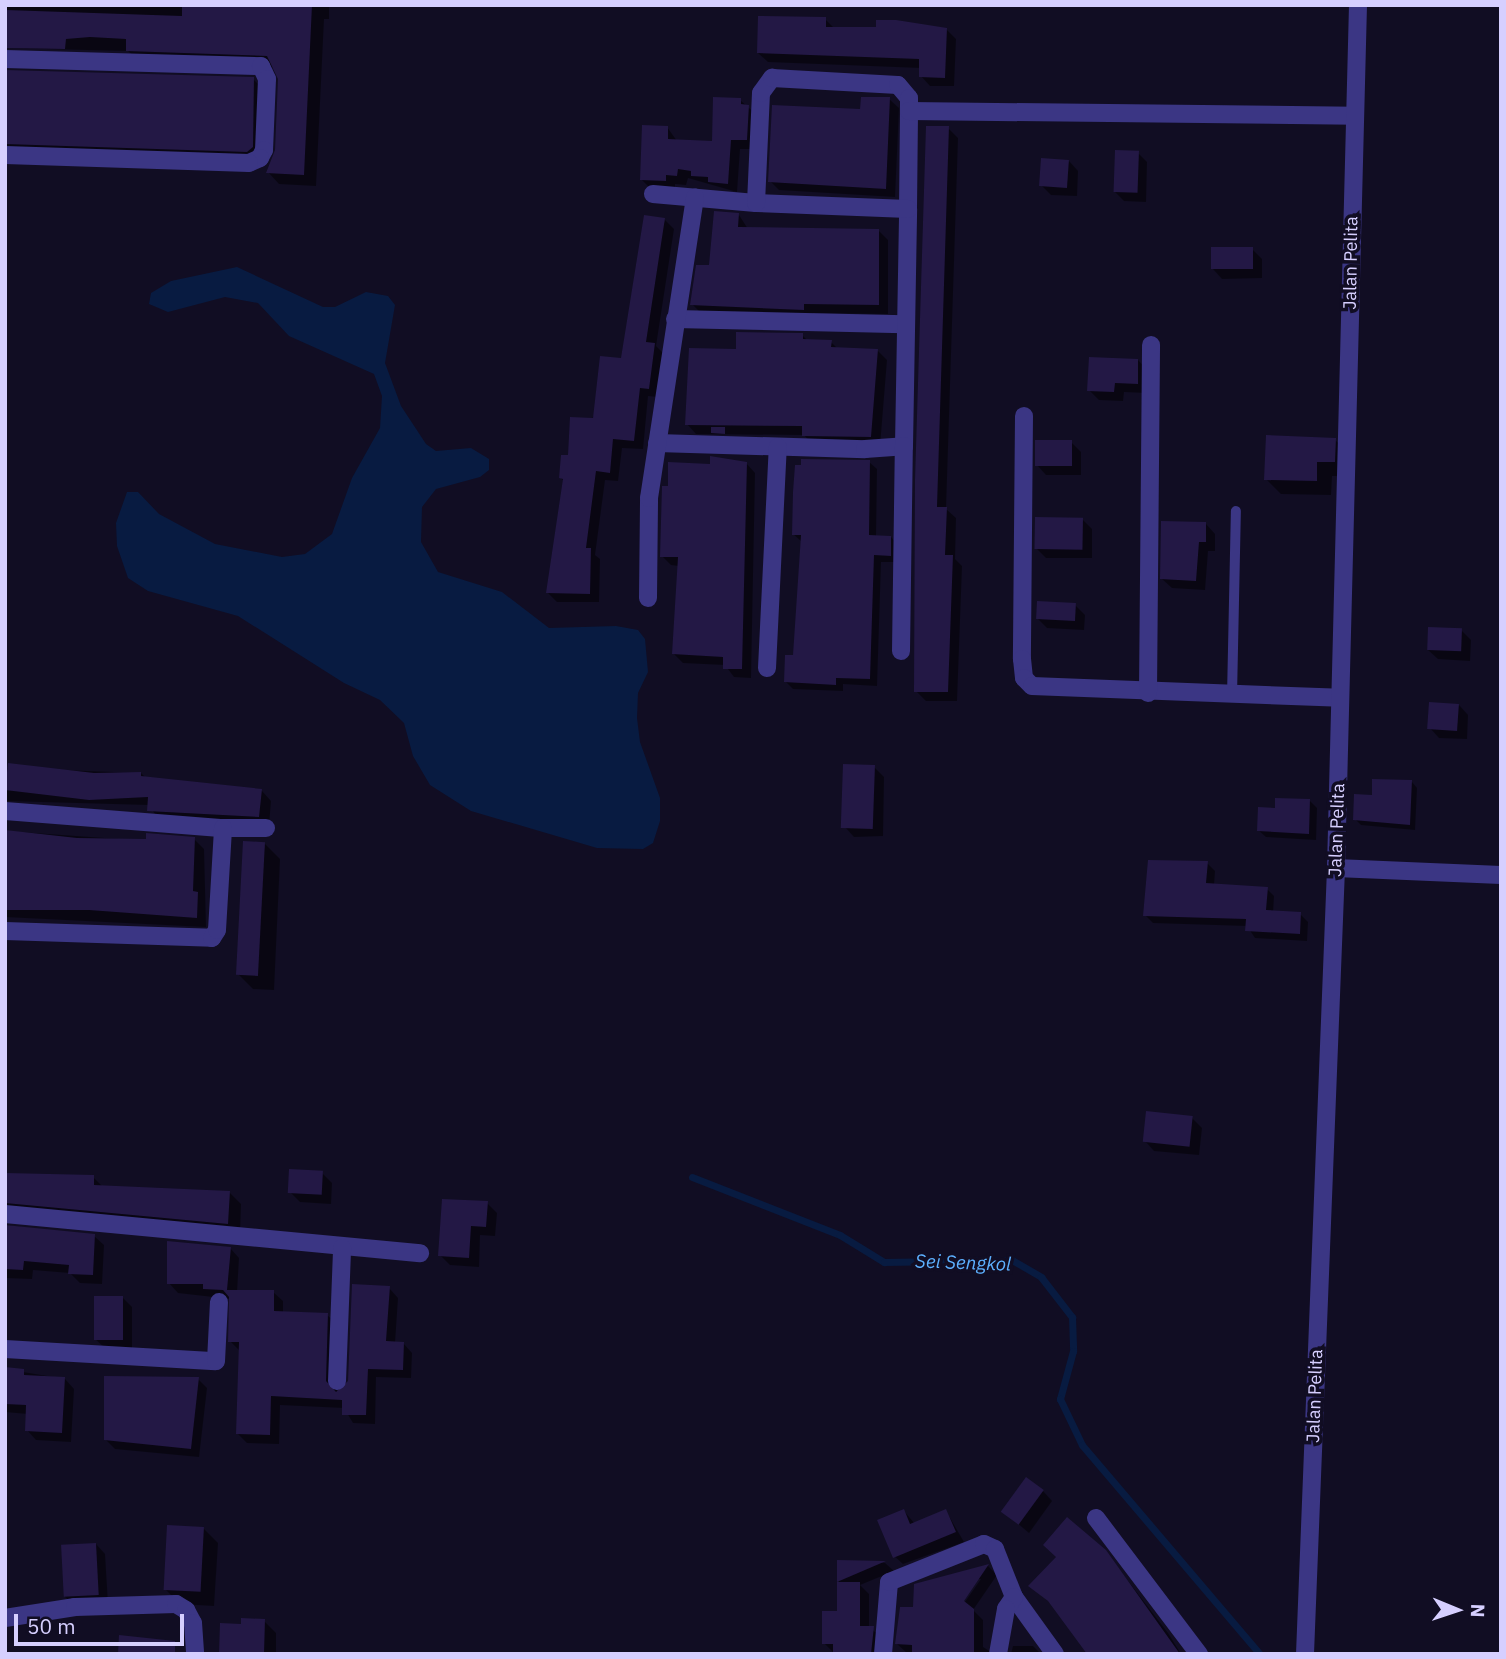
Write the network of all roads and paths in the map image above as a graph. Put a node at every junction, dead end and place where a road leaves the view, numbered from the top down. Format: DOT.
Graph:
graph roads {
  1 [pos="1358,5"];
  2 [pos="5,58"];
  3 [pos="909,111"];
  4 [pos="1355,116"];
  5 [pos="5,155"];
  6 [pos="653,194"];
  7 [pos="695,197"];
  8 [pos="756,203"];
  9 [pos="908,209"];
  10 [pos="675,319"];
  11 [pos="904,324"];
  12 [pos="1151,345"];
  13 [pos="1024,416"];
  14 [pos="657,443"];
  15 [pos="904,446"];
  16 [pos="778,447"];
  17 [pos="1236,511"];
  18 [pos="648,598"];
  19 [pos="901,651"];
  20 [pos="767,668"];
  21 [pos="1148,693"];
  22 [pos="1232,696"];
  23 [pos="1340,698"];
  24 [pos="5,811"];
  25 [pos="223,828"];
  26 [pos="266,828"];
  27 [pos="1336,868"];
  28 [pos="1501,875"];
  29 [pos="5,930"];
  30 [pos="5,1214"];
  31 [pos="342,1248"];
  32 [pos="420,1253"];
  33 [pos="219,1302"];
  34 [pos="5,1349"];
  35 [pos="337,1381"];
  36 [pos="1096,1518"];
  37 [pos="1014,1597"];
  38 [pos="5,1618"];
  39 [pos="195,1654"];
  40 [pos="883,1654"];
  41 [pos="998,1654"];
  42 [pos="1055,1654"];
  43 [pos="1199,1654"];
  44 [pos="1305,1654"];
  1 -- 4 [label="street, Jalan Pelita"];
  2 -- 5 [label="street"];
  3 -- 4 [label="street"];
  3 -- 8 [label="street"];
  3 -- 9 [label="street"];
  4 -- 23 [label="street, Jalan Pelita"];
  6 -- 7 [label="street"];
  7 -- 8 [label="street"];
  7 -- 10 [label="street"];
  8 -- 9 [label="street"];
  9 -- 11 [label="street"];
  10 -- 11 [label="street"];
  10 -- 14 [label="street"];
  11 -- 15 [label="street"];
  12 -- 21 [label="street"];
  13 -- 21 [label="street"];
  14 -- 16 [label="street"];
  14 -- 18 [label="street"];
  15 -- 16 [label="street"];
  15 -- 19 [label="street"];
  16 -- 20 [label="street"];
  17 -- 22 [label="lane"];
  21 -- 22 [label="street"];
  22 -- 23 [label="street"];
  23 -- 27 [label="street, Jalan Pelita"];
  24 -- 25 [label="street"];
  25 -- 26 [label="street"];
  25 -- 29 [label="street"];
  27 -- 28 [label="street"];
  27 -- 44 [label="street, Jalan Pelita"];
  30 -- 31 [label="street"];
  31 -- 32 [label="street"];
  31 -- 35 [label="street"];
  33 -- 34 [label="street"];
  36 -- 43 [label="street"];
  37 -- 40 [label="street"];
  37 -- 41 [label="street"];
  37 -- 42 [label="street"];
  38 -- 39 [label="street"];
}
